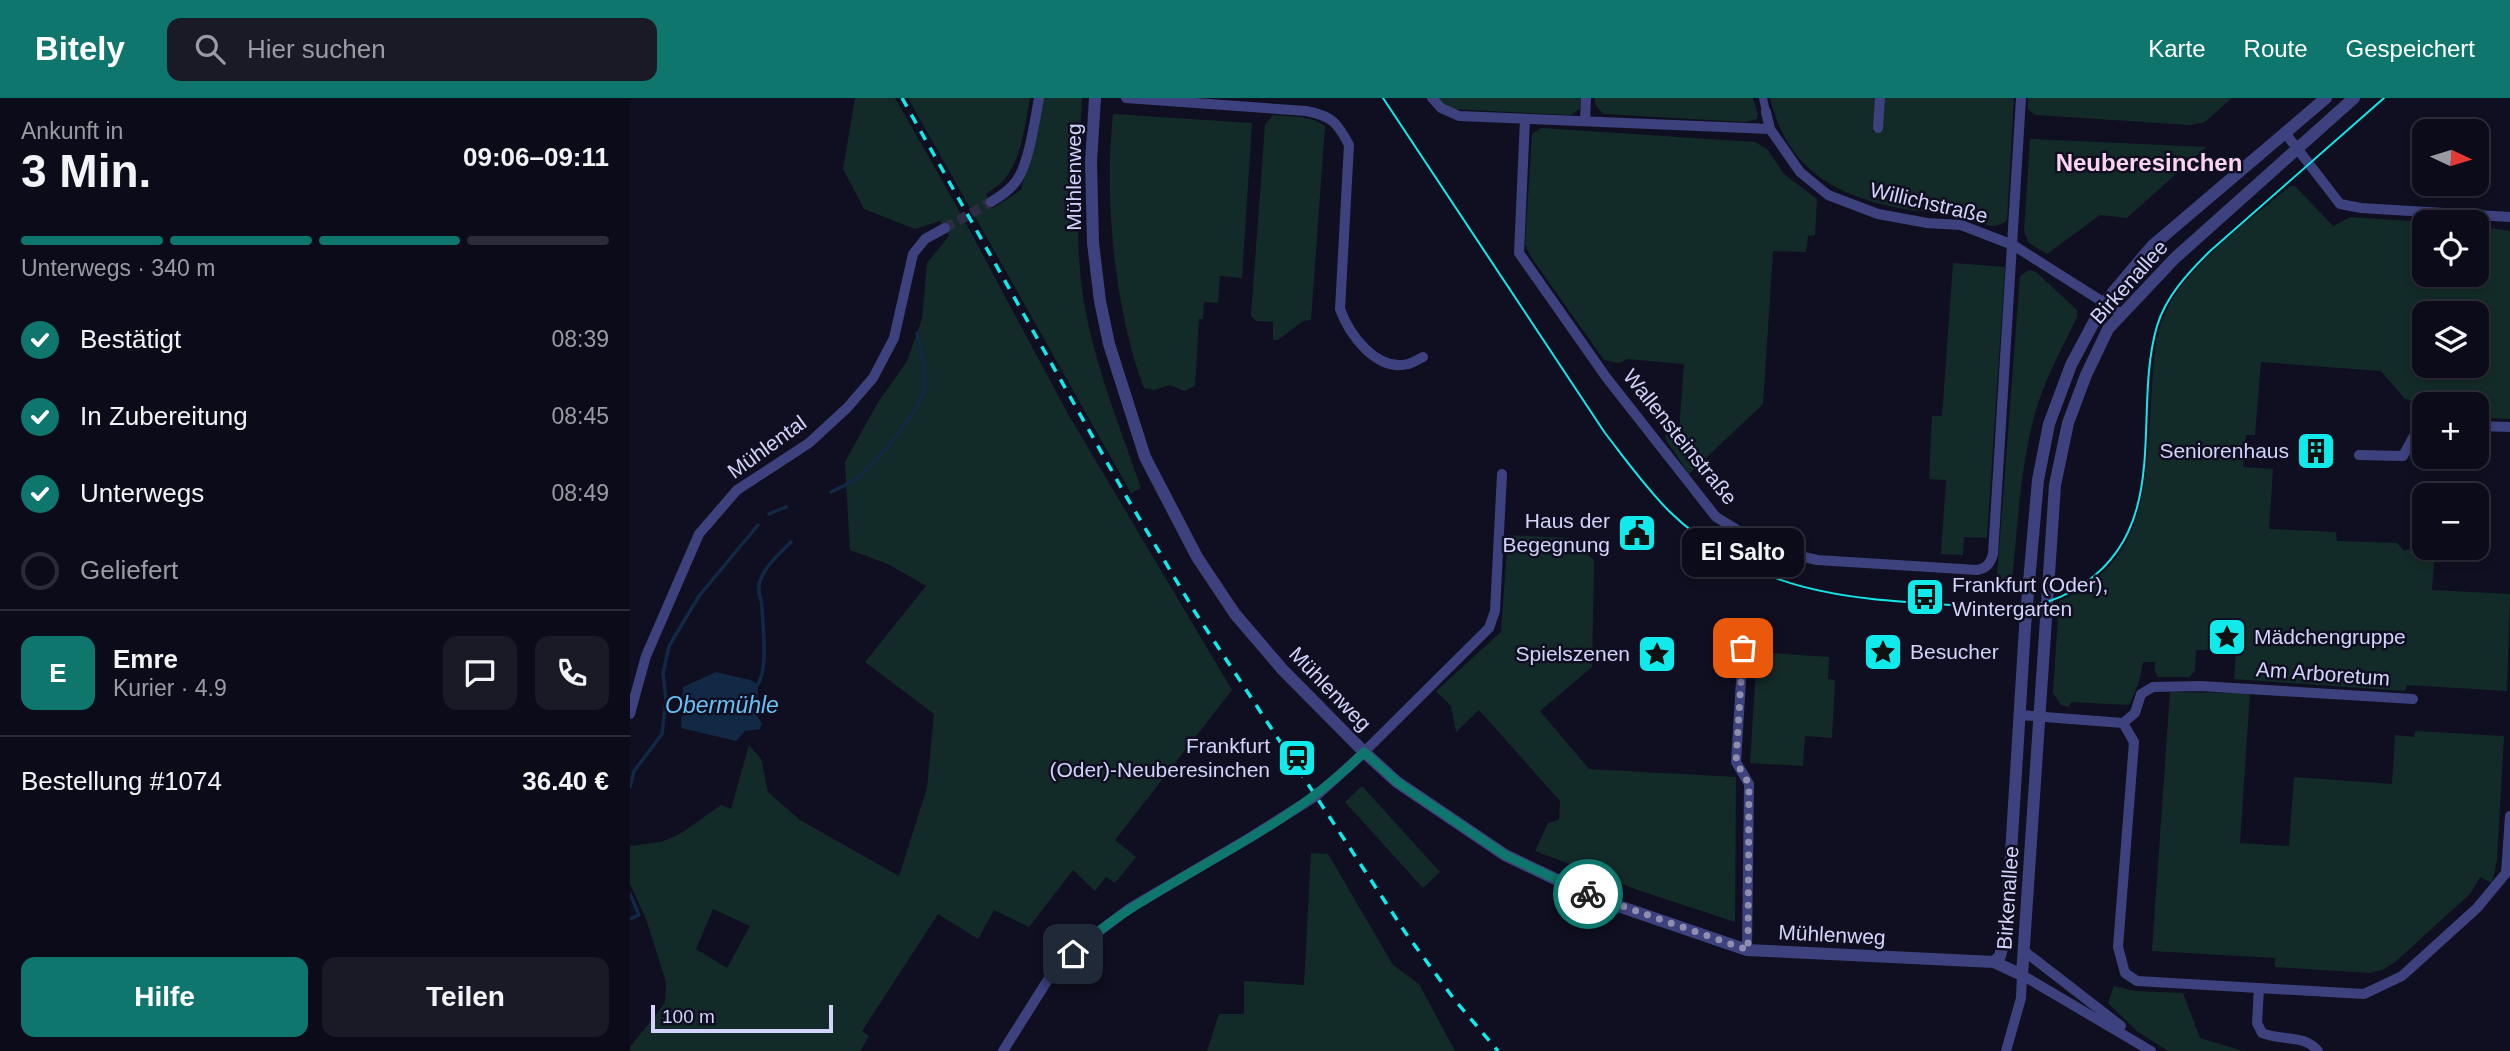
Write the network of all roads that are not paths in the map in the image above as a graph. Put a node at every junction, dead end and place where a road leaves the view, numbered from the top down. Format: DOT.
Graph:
graph roads {
  1 [pos="1039,98"];
  2 [pos="1095,98"];
  3 [pos="1126,98"];
  4 [pos="1432,98"];
  5 [pos="1587,98"];
  6 [pos="1763,98"];
  7 [pos="1880,98"];
  8 [pos="2021,98"];
  9 [pos="2326,98"];
  10 [pos="2354,98"];
  11 [pos="1766,112"];
  12 [pos="1525,119"];
  13 [pos="1585,121"];
  14 [pos="1878,128"];
  15 [pos="1770,129"];
  16 [pos="2286,134"];
  17 [pos="2297,150"];
  18 [pos="991,202"];
  19 [pos="2510,217"];
  20 [pos="945,228"];
  21 [pos="2013,245"];
  22 [pos="2104,303"];
  23 [pos="2122,314"];
  24 [pos="1423,357"];
  25 [pos="2489,426"];
  26 [pos="2510,427"];
  27 [pos="2412,440"];
  28 [pos="2359,456"];
  29 [pos="1502,474"];
  30 [pos="1743,648"];
  31 [pos="2413,699"];
  32 [pos="630,714"];
  33 [pos="2020,715"];
  34 [pos="2040,715"];
  35 [pos="2123,723"];
  36 [pos="1364,752"];
  37 [pos="2510,816"];
  38 [pos="2508,873"];
  39 [pos="1748,950"];
  40 [pos="2024,951"];
  41 [pos="1994,962"];
  42 [pos="2022,975"];
  43 [pos="2259,988"];
  44 [pos="1003,1051"];
  45 [pos="2006,1051"];
  46 [pos="2152,1051"];
  47 [pos="2318,1051"];
  1 -- 18 [label="street"];
  2 -- 36 [label="street, Mühlenweg"];
  3 -- 24 [label="street"];
  4 -- 12 [label="street"];
  5 -- 13 [label="street"];
  6 -- 11 [label="street, Willichstraße"];
  7 -- 14 [label="street"];
  8 -- 21 [label="street"];
  9 -- 16 [label="street, Birkenallee"];
  10 -- 17 [label="street, Birkenallee"];
  11 -- 15 [label="street, Willichstraße"];
  12 -- 13 [label="street"];
  12 -- 21 [label="street, Wallensteinstraße"];
  13 -- 15 [label="street"];
  15 -- 21 [label="street, Willichstraße"];
  16 -- 17 [label="street"];
  16 -- 22 [label="street, Birkenallee"];
  17 -- 19 [label="street"];
  17 -- 23 [label="street, Birkenallee"];
  20 -- 32 [label="street, Mühlental"];
  21 -- 22 [label="street, Willichstraße"];
  22 -- 23 [label="street, Willichstraße"];
  22 -- 33 [label="street, Birkenallee"];
  23 -- 34 [label="street, Birkenallee"];
  25 -- 26 [label="street"];
  27 -- 28 [label="street"];
  29 -- 36 [label="street"];
  30 -- 39 [label="street"];
  31 -- 35 [label="street, Am Arboretum"];
  33 -- 34 [label="street"];
  33 -- 41 [label="street, Birkenallee"];
  34 -- 35 [label="street"];
  34 -- 40 [label="street, Birkenallee"];
  35 -- 43 [label="street"];
  36 -- 39 [label="street, Mühlenweg"];
  36 -- 44 [label="street"];
  37 -- 38 [label="street"];
  38 -- 43 [label="street"];
  39 -- 41 [label="street, Mühlenweg"];
  40 -- 42 [label="street, Birkenallee"];
  40 -- 46 [label="street"];
  41 -- 42 [label="street, Birkenallee"];
  42 -- 45 [label="street"];
  42 -- 46 [label="street"];
  43 -- 47 [label="street"];
}
